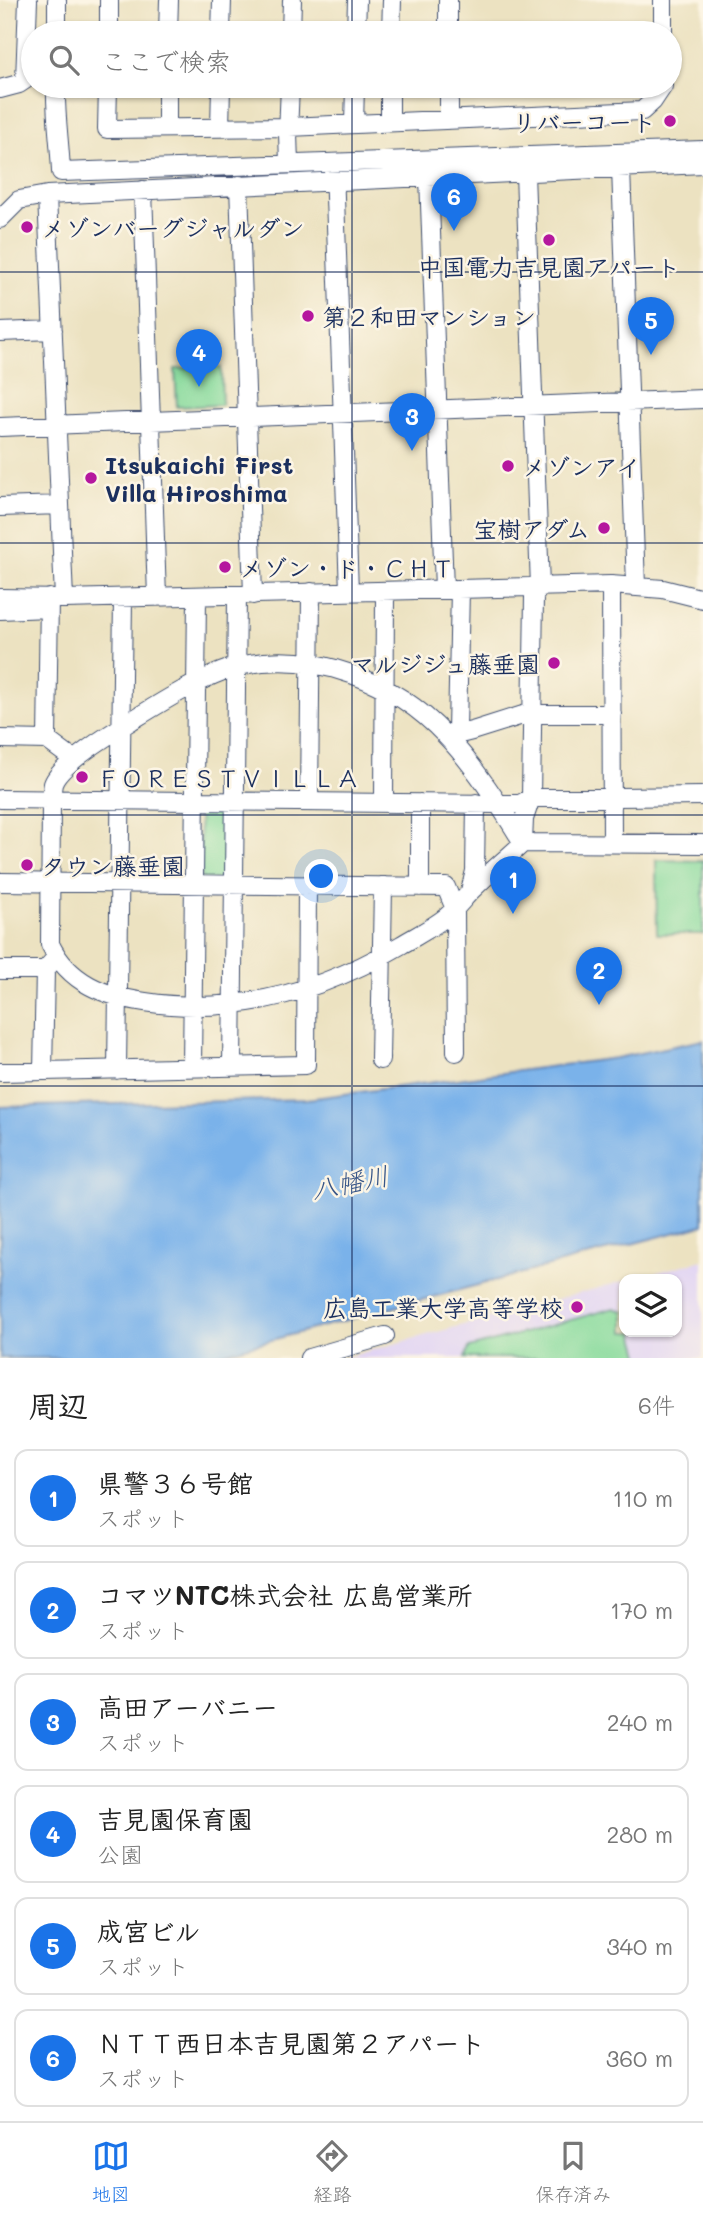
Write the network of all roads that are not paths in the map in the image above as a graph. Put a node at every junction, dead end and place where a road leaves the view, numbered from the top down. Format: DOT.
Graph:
graph roads {
  1 [pos="28,0"];
  2 [pos="57,0"];
  3 [pos="109,0"];
  4 [pos="169,0"];
  5 [pos="222,0"];
  6 [pos="292,0"];
  7 [pos="357,0"];
  8 [pos="391,0"];
  9 [pos="449,0"];
  10 [pos="663,0"];
  11 [pos="27,21"];
  12 [pos="57,21"];
  13 [pos="109,21"];
  14 [pos="168,21"];
  15 [pos="221,21"];
  16 [pos="291,21"];
  17 [pos="356,21"];
  18 [pos="391,21"];
  19 [pos="449,21"];
  20 [pos="663,21"];
  21 [pos="21,82"];
  22 [pos="0,89"];
  23 [pos="56,98"];
  24 [pos="108,98"];
  25 [pos="167,98"];
  26 [pos="221,98"];
  27 [pos="290,98"];
  28 [pos="355,98"];
  29 [pos="390,98"];
  30 [pos="449,98"];
  31 [pos="653,98"];
  32 [pos="450,119"];
  33 [pos="390,122"];
  34 [pos="354,124"];
  35 [pos="289,127"];
  36 [pos="167,128"];
  37 [pos="220,128"];
  38 [pos="703,150"];
  39 [pos="334,162"];
  40 [pos="289,164"];
  41 [pos="703,164"];
  42 [pos="621,168"];
  43 [pos="525,173"];
  44 [pos="429,177"];
  45 [pos="334,181"];
  46 [pos="239,185"];
  47 [pos="143,190"];
  48 [pos="47,195"];
  49 [pos="0,219"];
  50 [pos="53,330"];
  51 [pos="0,332"];
  52 [pos="703,391"];
  53 [pos="629,398"];
  54 [pos="703,399"];
  55 [pos="533,402"];
  56 [pos="438,406"];
  57 [pos="342,409"];
  58 [pos="247,413"];
  59 [pos="152,417"];
  60 [pos="0,419"];
  61 [pos="56,420"];
  62 [pos="0,427"];
  63 [pos="60,505"];
  64 [pos="0,507"];
  65 [pos="611,585"];
  66 [pos="636,586"];
  67 [pos="540,587"];
  68 [pos="452,589"];
  69 [pos="349,591"];
  70 [pos="385,591"];
  71 [pos="311,592"];
  72 [pos="245,595"];
  73 [pos="197,596"];
  74 [pos="123,597"];
  75 [pos="157,597"];
  76 [pos="0,598"];
  77 [pos="703,599"];
  78 [pos="54,602"];
  79 [pos="0,610"];
  80 [pos="310,663"];
  81 [pos="237,666"];
  82 [pos="195,684"];
  83 [pos="385,690"];
  84 [pos="533,713"];
  85 [pos="612,714"];
  86 [pos="122,726"];
  87 [pos="452,733"];
  88 [pos="0,739"];
  89 [pos="47,740"];
  90 [pos="74,760"];
  91 [pos="703,796"];
  92 [pos="531,798"];
  93 [pos="0,799"];
  94 [pos="51,799"];
  95 [pos="613,799"];
  96 [pos="121,800"];
  97 [pos="196,801"];
  98 [pos="235,801"];
  99 [pos="309,802"];
  100 [pos="384,803"];
  101 [pos="420,803"];
  102 [pos="476,803"];
  103 [pos="499,804"];
  104 [pos="523,843"];
  105 [pos="612,843"];
  106 [pos="703,844"];
  107 [pos="0,882"];
  108 [pos="50,882"];
  109 [pos="120,884"];
  110 [pos="194,885"];
  111 [pos="234,885"];
  112 [pos="307,885"];
  113 [pos="383,886"];
  114 [pos="420,887"];
  115 [pos="470,891"];
  116 [pos="455,909"];
  117 [pos="382,957"];
  118 [pos="51,963"];
  119 [pos="0,970"];
  120 [pos="307,989"];
  121 [pos="119,998"];
  122 [pos="233,1005"];
  123 [pos="193,1007"];
  124 [pos="456,1052"];
  125 [pos="380,1060"];
  126 [pos="192,1067"];
  127 [pos="232,1067"];
  128 [pos="117,1070"];
  129 [pos="0,1072"];
  130 [pos="43,1072"];
  131 [pos="385,1336"];
  132 [pos="309,1358"];
  1 -- 11 [label="street"];
  2 -- 12 [label="street"];
  3 -- 13 [label="street"];
  4 -- 14 [label="street"];
  5 -- 15 [label="street"];
  6 -- 16 [label="street"];
  7 -- 17 [label="street"];
  8 -- 18 [label="street"];
  9 -- 19 [label="street"];
  10 -- 20 [label="street"];
  21 -- 22 [label="street"];
  23 -- 40 [label="street"];
  24 -- 36 [label="street"];
  25 -- 36 [label="street"];
  26 -- 37 [label="street"];
  27 -- 35 [label="street"];
  28 -- 34 [label="street"];
  29 -- 33 [label="street"];
  30 -- 32 [label="street"];
  31 -- 32 [label="street"];
  32 -- 33 [label="street"];
  33 -- 34 [label="street"];
  34 -- 35 [label="street"];
  35 -- 37 [label="street"];
  35 -- 40 [label="street"];
  36 -- 37 [label="street"];
  38 -- 39 [label="street"];
  39 -- 40 [label="street"];
  39 -- 45 [label="street"];
  41 -- 42 [label="street"];
  42 -- 43 [label="street"];
  42 -- 53 [label="street"];
  43 -- 44 [label="street"];
  43 -- 55 [label="street"];
  44 -- 45 [label="street"];
  44 -- 56 [label="street"];
  45 -- 46 [label="street"];
  45 -- 57 [label="street"];
  46 -- 47 [label="street"];
  46 -- 58 [label="street"];
  47 -- 48 [label="street"];
  47 -- 59 [label="street"];
  48 -- 49 [label="street"];
  48 -- 50 [label="street"];
  50 -- 51 [label="street"];
  50 -- 61 [label="street"];
  52 -- 53 [label="street"];
  53 -- 54 [label="street"];
  53 -- 55 [label="street"];
  53 -- 66 [label="street"];
  55 -- 56 [label="street"];
  55 -- 67 [label="street"];
  56 -- 57 [label="street"];
  56 -- 68 [label="street"];
  57 -- 58 [label="street"];
  57 -- 69 [label="street"];
  58 -- 59 [label="street"];
  58 -- 72 [label="street"];
  59 -- 61 [label="street"];
  59 -- 75 [label="street"];
  60 -- 61 [label="street"];
  61 -- 62 [label="street"];
  61 -- 63 [label="street"];
  63 -- 64 [label="street"];
  63 -- 78 [label="street"];
  65 -- 66 [label="street"];
  65 -- 67 [label="street"];
  65 -- 85 [label="street"];
  66 -- 77 [label="street"];
  67 -- 68 [label="street"];
  67 -- 84 [label="street"];
  68 -- 70 [label="street"];
  68 -- 87 [label="street"];
  69 -- 70 [label="street"];
  69 -- 71 [label="street"];
  70 -- 83 [label="street"];
  71 -- 72 [label="street"];
  71 -- 80 [label="street"];
  72 -- 73 [label="street"];
  72 -- 81 [label="street"];
  73 -- 75 [label="street"];
  73 -- 82 [label="street"];
  74 -- 75 [label="street"];
  74 -- 78 [label="street"];
  74 -- 86 [label="street"];
  76 -- 78 [label="street"];
  78 -- 79 [label="street"];
  78 -- 89 [label="street"];
  80 -- 81 [label="street"];
  80 -- 83 [label="street"];
  80 -- 99 [label="street"];
  81 -- 82 [label="street"];
  81 -- 98 [label="street"];
  82 -- 86 [label="street"];
  82 -- 97 [label="street"];
  83 -- 87 [label="street"];
  83 -- 100 [label="street"];
  84 -- 85 [label="street"];
  84 -- 87 [label="street"];
  84 -- 92 [label="street"];
  85 -- 95 [label="street"];
  86 -- 90 [label="street"];
  86 -- 96 [label="street"];
  87 -- 103 [label="street"];
  88 -- 89 [label="street"];
  89 -- 90 [label="street"];
  90 -- 94 [label="street"];
  91 -- 95 [label="street"];
  92 -- 95 [label="street"];
  92 -- 103 [label="street"];
  92 -- 104 [label="street"];
  93 -- 94 [label="street"];
  94 -- 96 [label="street"];
  94 -- 108 [label="street"];
  95 -- 105 [label="street"];
  96 -- 97 [label="street"];
  96 -- 109 [label="street"];
  97 -- 98 [label="street"];
  97 -- 110 [label="street"];
  98 -- 99 [label="street"];
  98 -- 111 [label="street"];
  99 -- 100 [label="street"];
  100 -- 101 [label="street"];
  101 -- 102 [label="street"];
  101 -- 114 [label="street"];
  102 -- 103 [label="street"];
  102 -- 115 [label="street"];
  103 -- 104 [label="street"];
  104 -- 105 [label="street"];
  104 -- 115 [label="street"];
  105 -- 106 [label="street"];
  107 -- 108 [label="street"];
  108 -- 109 [label="street"];
  108 -- 118 [label="street"];
  109 -- 110 [label="street"];
  109 -- 121 [label="street"];
  110 -- 111 [label="street"];
  110 -- 123 [label="street"];
  111 -- 112 [label="street"];
  111 -- 122 [label="street"];
  112 -- 113 [label="street"];
  112 -- 120 [label="street"];
  113 -- 114 [label="street"];
  113 -- 117 [label="street"];
  114 -- 116 [label="street"];
  115 -- 116 [label="street"];
  116 -- 117 [label="street"];
  116 -- 124 [label="street"];
  117 -- 120 [label="street"];
  117 -- 125 [label="street"];
  118 -- 119 [label="street"];
  118 -- 121 [label="street"];
  118 -- 130 [label="street"];
  120 -- 122 [label="street"];
  120 -- 127 [label="street"];
  121 -- 123 [label="street"];
  121 -- 128 [label="street"];
  122 -- 123 [label="street"];
  122 -- 127 [label="street"];
  123 -- 126 [label="street"];
  126 -- 127 [label="street"];
  126 -- 128 [label="street"];
  128 -- 130 [label="street"];
  129 -- 130 [label="street"];
  131 -- 132 [label="street"];
}
